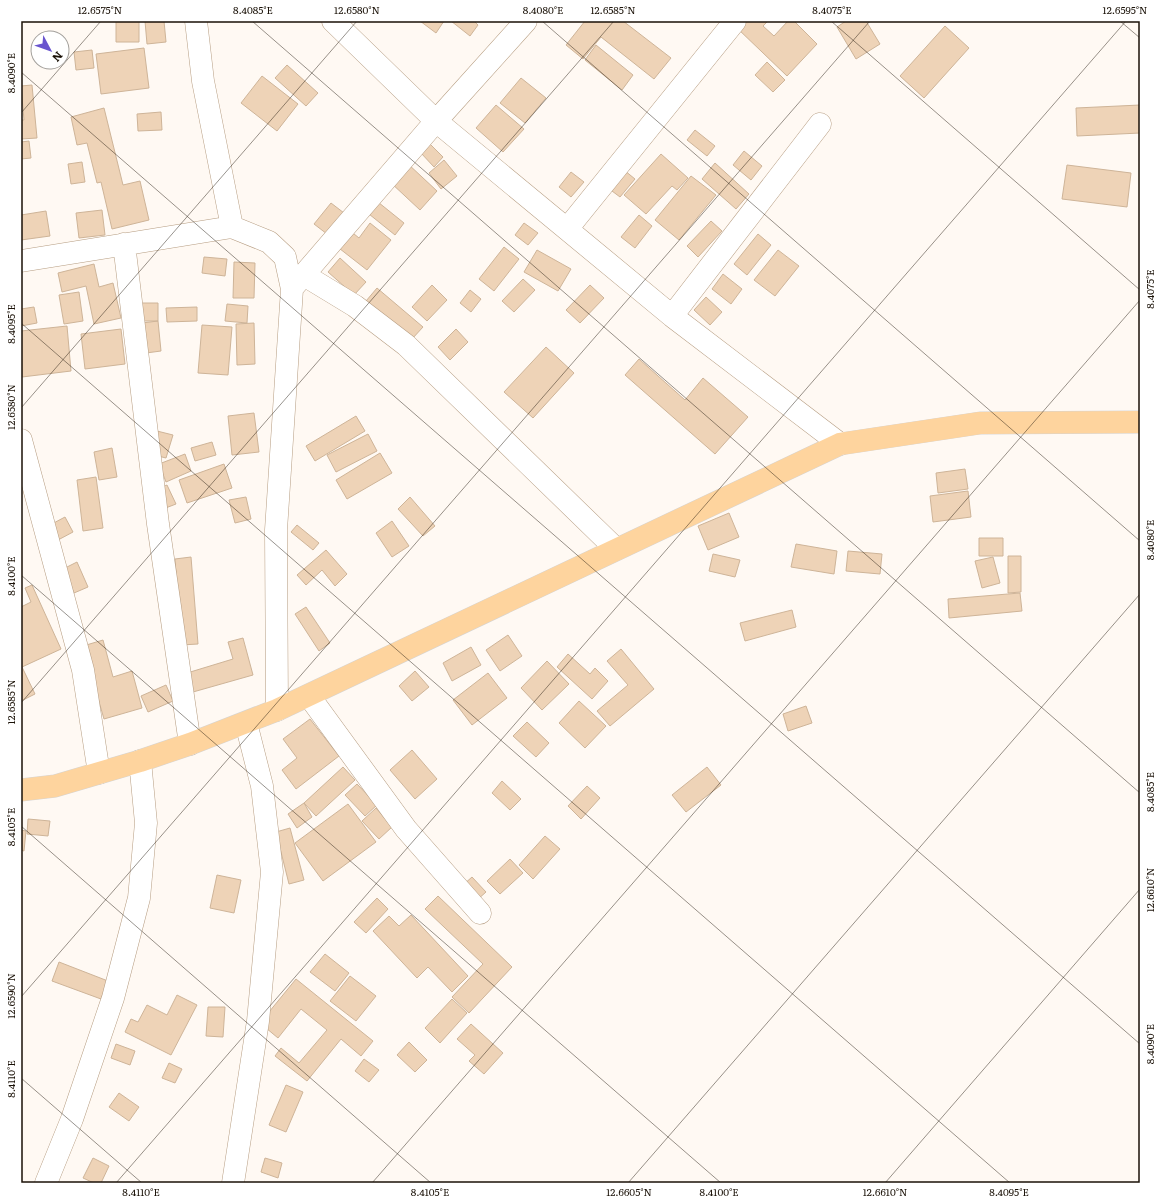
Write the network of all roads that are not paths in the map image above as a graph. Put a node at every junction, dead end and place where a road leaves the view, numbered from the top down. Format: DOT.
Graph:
graph roads {
  1 [pos="196,21"];
  2 [pos="333,21"];
  3 [pos="526,21"];
  4 [pos="735,21"];
  5 [pos="436,121"];
  6 [pos="820,124"];
  7 [pos="232,227"];
  8 [pos="567,229"];
  9 [pos="124,244"];
  10 [pos="21,261"];
  11 [pos="298,282"];
  12 [pos="672,316"];
  13 [pos="1140,422"];
  14 [pos="21,440"];
  15 [pos="840,444"];
  16 [pos="616,549"];
  17 [pos="309,696"];
  18 [pos="277,710"];
  19 [pos="246,723"];
  20 [pos="190,744"];
  21 [pos="140,761"];
  22 [pos="99,773"];
  23 [pos="21,790"];
  24 [pos="480,913"];
  25 [pos="46,1183"];
  26 [pos="233,1183"];
  1 -- 7 [label="street"];
  2 -- 5 [label="street"];
  3 -- 5 [label="street"];
  4 -- 8 [label="street"];
  5 -- 8 [label="street"];
  5 -- 11 [label="street"];
  6 -- 12 [label="street"];
  7 -- 9 [label="street"];
  7 -- 11 [label="street"];
  8 -- 12 [label="street"];
  9 -- 10 [label="street"];
  9 -- 20 [label="street"];
  11 -- 16 [label="street"];
  11 -- 18 [label="street"];
  12 -- 15 [label="street"];
  13 -- 15 [label="main road"];
  14 -- 22 [label="street"];
  15 -- 16 [label="main road"];
  16 -- 17 [label="main road"];
  17 -- 18 [label="main road"];
  17 -- 24 [label="street"];
  18 -- 19 [label="main road"];
  19 -- 20 [label="main road"];
  19 -- 26 [label="street"];
  20 -- 21 [label="main road"];
  21 -- 22 [label="main road"];
  21 -- 25 [label="street"];
  22 -- 23 [label="main road"];
}
